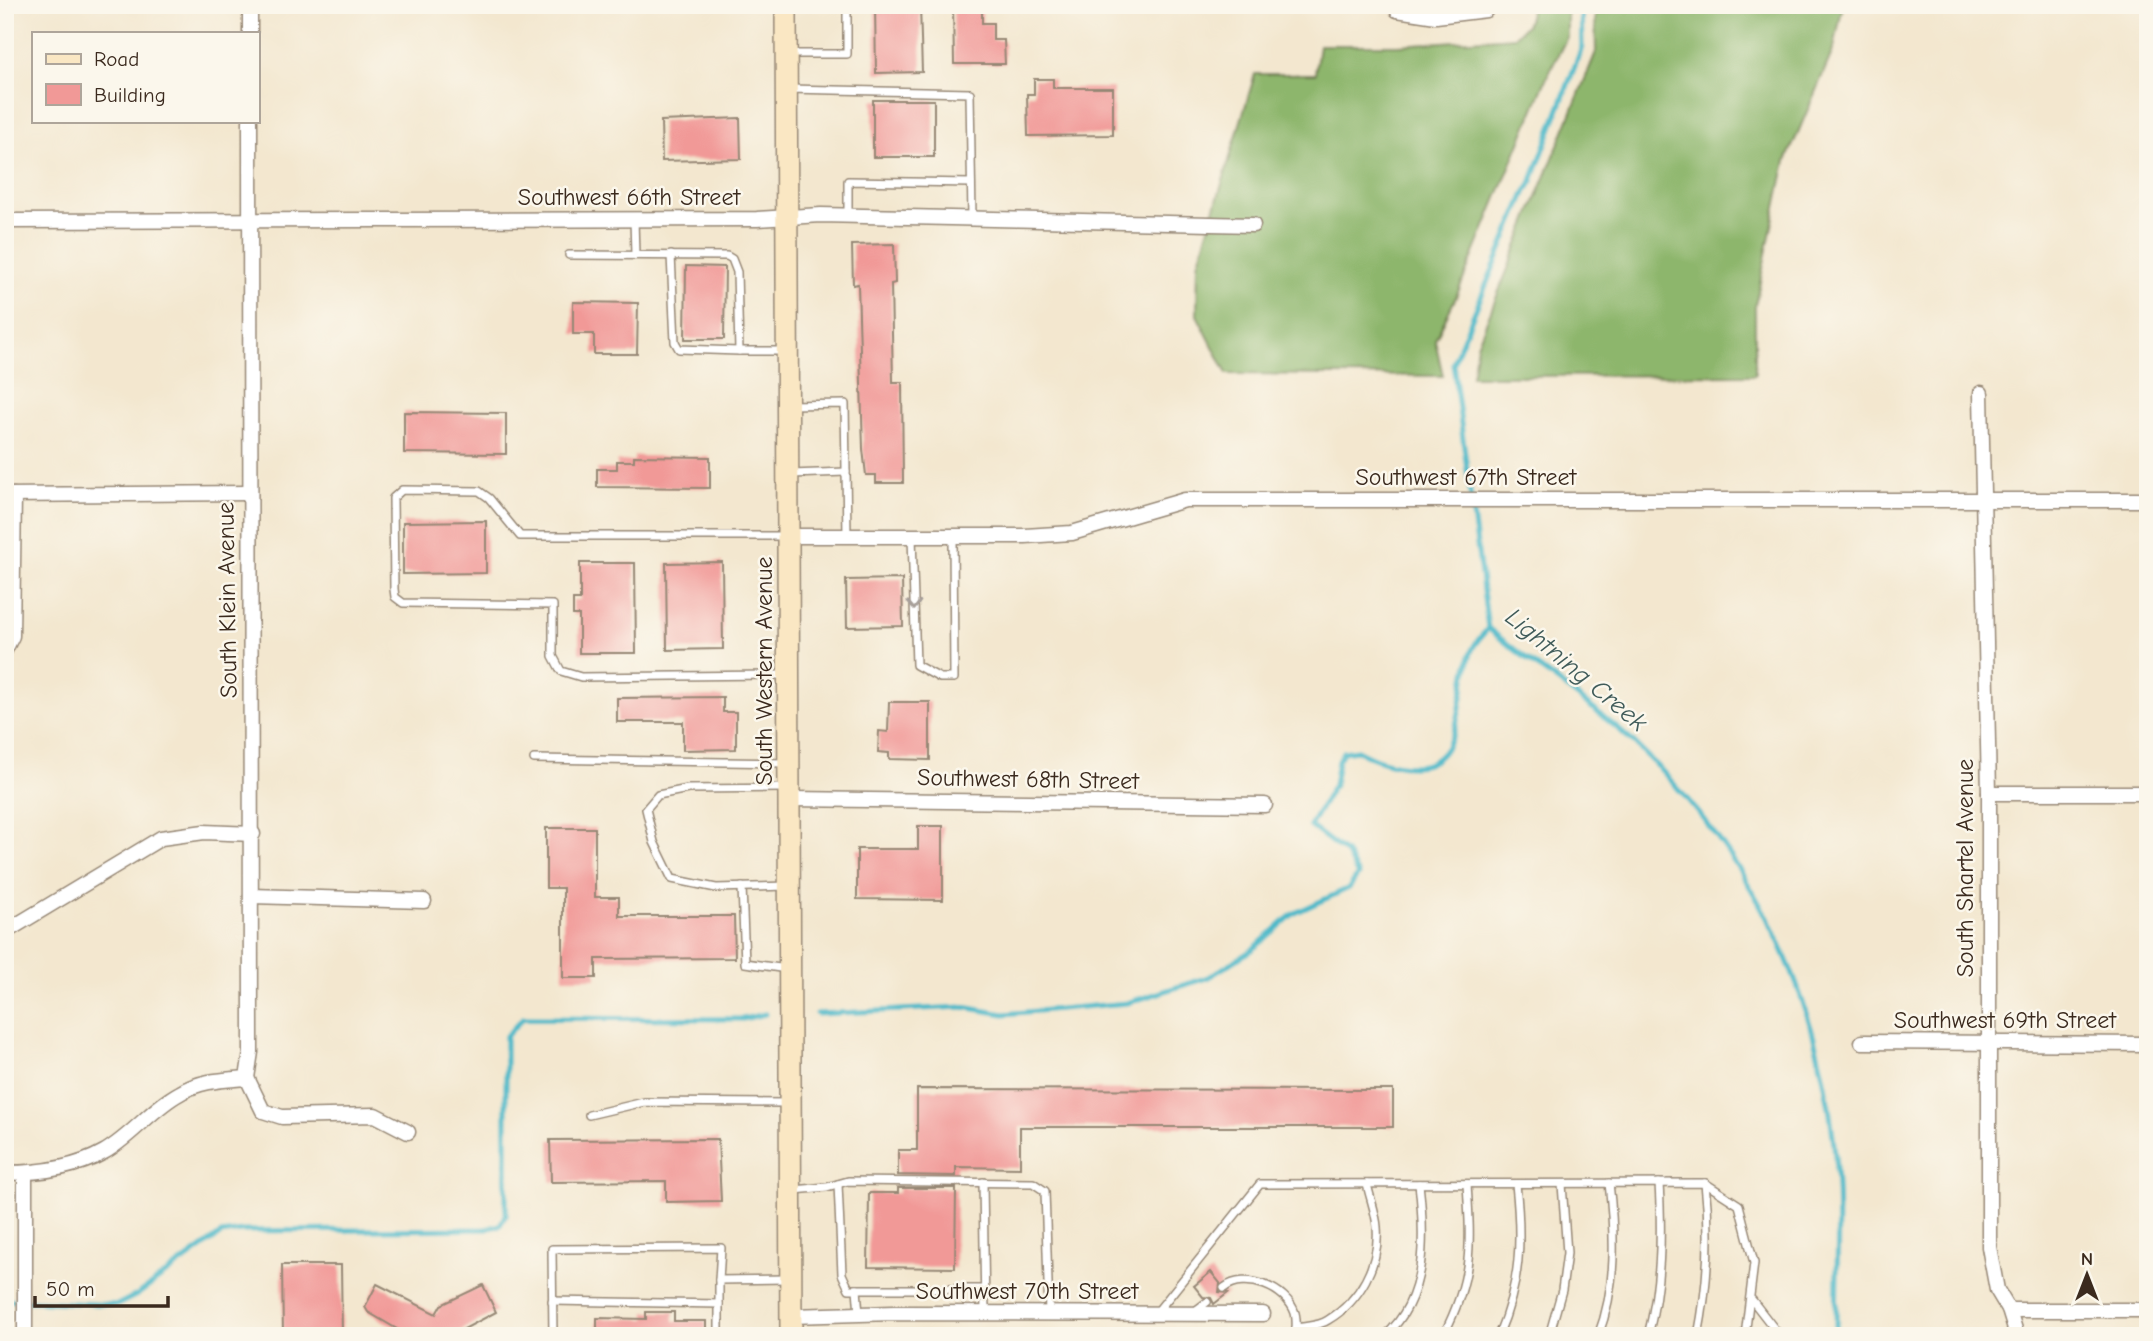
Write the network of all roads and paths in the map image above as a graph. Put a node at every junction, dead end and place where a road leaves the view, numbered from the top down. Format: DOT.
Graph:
graph roads {
  1 [pos="250,5"];
  2 [pos="786,5"];
  3 [pos="847,5"];
  4 [pos="1394,5"];
  5 [pos="1486,9"];
  6 [pos="250,32"];
  7 [pos="787,54"];
  8 [pos="787,89"];
  9 [pos="250,122"];
  10 [pos="971,183"];
  11 [pos="848,215"];
  12 [pos="788,217"];
  13 [pos="972,218"];
  14 [pos="635,219"];
  15 [pos="5,221"];
  16 [pos="251,222"];
  17 [pos="1253,225"];
  18 [pos="569,255"];
  19 [pos="635,255"];
  20 [pos="671,255"];
  21 [pos="739,351"];
  22 [pos="789,351"];
  23 [pos="1980,393"];
  24 [pos="789,405"];
  25 [pos="846,472"];
  26 [pos="790,474"];
  27 [pos="249,493"];
  28 [pos="10,495"];
  29 [pos="1983,499"];
  30 [pos="2148,500"];
  31 [pos="790,536"];
  32 [pos="847,536"];
  33 [pos="912,537"];
  34 [pos="953,537"];
  35 [pos="5,650"];
  36 [pos="790,675"];
  37 [pos="534,759"];
  38 [pos="790,763"];
  39 [pos="790,793"];
  40 [pos="1989,793"];
  41 [pos="2148,793"];
  42 [pos="1265,805"];
  43 [pos="253,834"];
  44 [pos="790,886"];
  45 [pos="741,887"];
  46 [pos="251,896"];
  47 [pos="424,901"];
  48 [pos="5,932"];
  49 [pos="791,970"];
  50 [pos="1862,1042"];
  51 [pos="2148,1044"];
  52 [pos="1988,1045"];
  53 [pos="247,1078"];
  54 [pos="791,1103"];
  55 [pos="589,1115"];
  56 [pos="408,1132"];
  57 [pos="5,1172"];
  58 [pos="25,1172"];
  59 [pos="983,1182"];
  60 [pos="1609,1183"];
  61 [pos="1658,1183"];
  62 [pos="1705,1183"];
  63 [pos="838,1184"];
  64 [pos="1367,1184"];
  65 [pos="1419,1184"];
  66 [pos="1467,1184"];
  67 [pos="1516,1184"];
  68 [pos="1562,1184"];
  69 [pos="791,1190"];
  70 [pos="791,1279"];
  71 [pos="719,1280"];
  72 [pos="1224,1288"];
  73 [pos="857,1289"];
  74 [pos="985,1289"];
  75 [pos="1752,1300"];
  76 [pos="552,1301"];
  77 [pos="1207,1302"];
  78 [pos="719,1304"];
  79 [pos="2009,1310"];
  80 [pos="2148,1310"];
  81 [pos="985,1313"];
  82 [pos="859,1314"];
  83 [pos="1049,1314"];
  84 [pos="1156,1314"];
  85 [pos="1192,1314"];
  86 [pos="1263,1314"];
  87 [pos="1771,1324"];
  88 [pos="791,1326"];
  89 [pos="1296,1332"];
  90 [pos="25,1336"];
  91 [pos="553,1336"];
  92 [pos="719,1336"];
  93 [pos="1385,1336"];
  94 [pos="1443,1336"];
  95 [pos="1498,1336"];
  96 [pos="1549,1336"];
  97 [pos="1598,1336"];
  98 [pos="1648,1336"];
  99 [pos="1698,1336"];
  100 [pos="1745,1336"];
  101 [pos="1769,1336"];
  102 [pos="1780,1336"];
  103 [pos="2017,1336"];
  1 -- 6 [label="street"];
  2 -- 7 [label="main road, South Western Avenue"];
  3 -- 7 [label="lane"];
  4 -- 5 [label="street"];
  7 -- 8 [label="main road, South Western Avenue"];
  8 -- 10 [label="lane"];
  8 -- 12 [label="main road, South Western Avenue"];
  9 -- 16 [label="street, South Klein Avenue"];
  10 -- 11 [label="lane"];
  10 -- 13 [label="lane"];
  11 -- 12 [label="street, Southwest 66th Street"];
  11 -- 13 [label="street, Southwest 66th Street"];
  12 -- 14 [label="street, Southwest 66th Street"];
  12 -- 22 [label="main road, South Western Avenue"];
  13 -- 17 [label="street, Southwest 66th Street"];
  14 -- 16 [label="street, Southwest 66th Street"];
  14 -- 19 [label="lane"];
  15 -- 16 [label="street, Southwest 66th Street"];
  16 -- 27 [label="street, South Klein Avenue"];
  18 -- 19 [label="lane"];
  19 -- 20 [label="lane"];
  20 -- 21 [label="lane"];
  20 -- 21 [label="lane"];
  21 -- 22 [label="lane"];
  22 -- 24 [label="main road, South Western Avenue"];
  23 -- 29 [label="street, South Shartel Avenue"];
  24 -- 25 [label="lane"];
  24 -- 26 [label="main road, South Western Avenue"];
  25 -- 26 [label="lane"];
  25 -- 32 [label="lane"];
  26 -- 31 [label="main road, South Western Avenue"];
  27 -- 28 [label="street"];
  27 -- 43 [label="street, South Klein Avenue"];
  28 -- 35 [label="street"];
  29 -- 30 [label="street, Southwest 67th Street"];
  29 -- 34 [label="street, Southwest 67th Street"];
  29 -- 40 [label="street, South Shartel Avenue"];
  31 -- 32 [label="street, Southwest 67th Street"];
  31 -- 36 [label="main road, South Western Avenue"];
  31 -- 36 [label="lane"];
  32 -- 33 [label="street, Southwest 67th Street"];
  33 -- 34 [label="street, Southwest 67th Street"];
  33 -- 34 [label="lane, one-way"];
  36 -- 38 [label="main road, South Western Avenue"];
  37 -- 38 [label="lane"];
  38 -- 39 [label="main road, South Western Avenue"];
  39 -- 42 [label="street, Southwest 68th Street"];
  39 -- 44 [label="main road, South Western Avenue"];
  39 -- 45 [label="lane"];
  40 -- 41 [label="street"];
  40 -- 52 [label="street, South Shartel Avenue"];
  43 -- 46 [label="street, South Klein Avenue"];
  43 -- 48 [label="street"];
  44 -- 45 [label="lane"];
  44 -- 49 [label="main road, South Western Avenue"];
  45 -- 49 [label="lane"];
  46 -- 47 [label="street"];
  46 -- 53 [label="street, South Klein Avenue"];
  49 -- 54 [label="main road, South Western Avenue"];
  50 -- 52 [label="street, Southwest 69th Street"];
  51 -- 52 [label="street, Southwest 69th Street"];
  52 -- 79 [label="street, South Shartel Avenue"];
  53 -- 56 [label="street"];
  53 -- 58 [label="street"];
  54 -- 55 [label="lane"];
  54 -- 69 [label="main road, South Western Avenue"];
  57 -- 58 [label="street"];
  58 -- 90 [label="street"];
  59 -- 63 [label="lane"];
  59 -- 74 [label="lane"];
  59 -- 83 [label="lane"];
  60 -- 61 [label="lane"];
  60 -- 68 [label="lane"];
  60 -- 97 [label="lane"];
  61 -- 62 [label="lane"];
  61 -- 98 [label="lane"];
  62 -- 75 [label="lane"];
  62 -- 99 [label="lane"];
  63 -- 69 [label="lane"];
  63 -- 73 [label="lane"];
  64 -- 65 [label="lane"];
  64 -- 84 [label="lane"];
  64 -- 89 [label="lane"];
  65 -- 66 [label="lane"];
  65 -- 93 [label="lane"];
  66 -- 67 [label="lane"];
  66 -- 94 [label="lane"];
  67 -- 68 [label="lane"];
  67 -- 95 [label="lane"];
  68 -- 96 [label="lane"];
  69 -- 70 [label="main road, South Western Avenue"];
  70 -- 71 [label="lane"];
  70 -- 88 [label="main road, South Western Avenue"];
  71 -- 76 [label="lane"];
  71 -- 78 [label="lane"];
  72 -- 89 [label="lane"];
  73 -- 74 [label="lane"];
  73 -- 82 [label="lane"];
  74 -- 81 [label="lane"];
  75 -- 87 [label="lane"];
  75 -- 100 [label="lane"];
  76 -- 78 [label="lane"];
  76 -- 91 [label="lane"];
  77 -- 85 [label="lane"];
  78 -- 92 [label="lane"];
  79 -- 80 [label="street"];
  79 -- 103 [label="street, South Shartel Avenue"];
  81 -- 82 [label="street, Southwest 70th Street"];
  81 -- 83 [label="street, Southwest 70th Street"];
  82 -- 88 [label="street, Southwest 70th Street"];
  83 -- 84 [label="street, Southwest 70th Street"];
  84 -- 85 [label="street, Southwest 70th Street"];
  85 -- 86 [label="street, Southwest 70th Street"];
  87 -- 101 [label="lane"];
  87 -- 102 [label="lane"];
}
